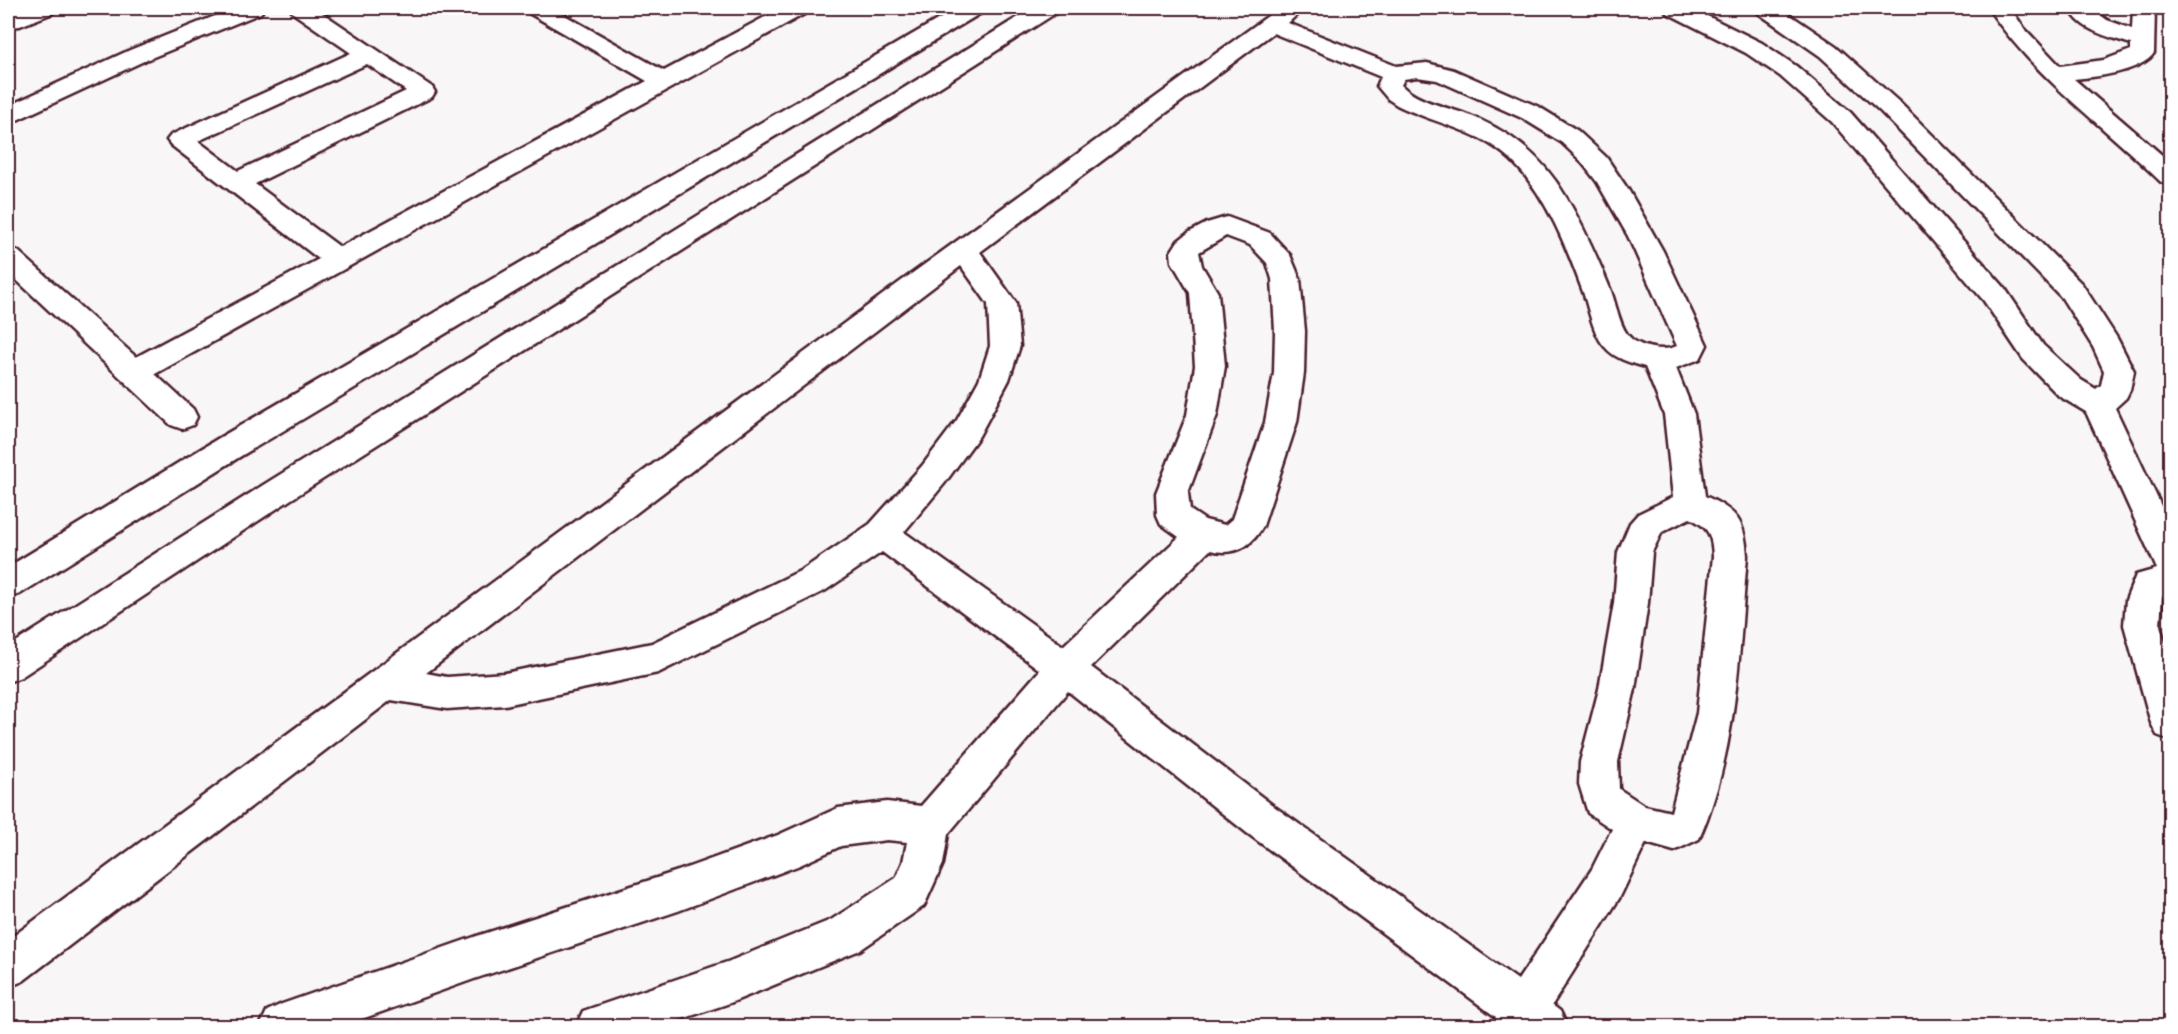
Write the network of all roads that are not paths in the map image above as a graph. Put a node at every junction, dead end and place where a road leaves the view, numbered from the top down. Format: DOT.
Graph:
graph roads {
  1 [pos="45,8"];
  2 [pos="253,8"];
  3 [pos="301,8"];
  4 [pos="537,8"];
  5 [pos="973,8"];
  6 [pos="1048,8"];
  7 [pos="1675,8"];
  8 [pos="1766,8"];
  9 [pos="1999,8"];
  10 [pos="2080,8"];
  11 [pos="2144,8"];
  12 [pos="789,9"];
  13 [pos="1282,16"];
  14 [pos="8,17"];
  15 [pos="2167,18"];
  16 [pos="2143,40"];
  17 [pos="369,54"];
  18 [pos="1394,74"];
  19 [pos="2054,74"];
  20 [pos="663,81"];
  21 [pos="1890,107"];
  22 [pos="8,115"];
  23 [pos="1841,117"];
  24 [pos="2170,176"];
  25 [pos="237,182"];
  26 [pos="964,250"];
  27 [pos="8,257"];
  28 [pos="339,260"];
  29 [pos="1656,359"];
  30 [pos="134,372"];
  31 [pos="2098,405"];
  32 [pos="182,417"];
  33 [pos="1690,503"];
  34 [pos="1205,533"];
  35 [pos="882,534"];
  36 [pos="2170,560"];
  37 [pos="2170,580"];
  38 [pos="8,584"];
  39 [pos="8,666"];
  40 [pos="1065,668"];
  41 [pos="384,683"];
  42 [pos="2170,723"];
  43 [pos="1636,822"];
  44 [pos="928,826"];
  45 [pos="8,966"];
  46 [pos="1527,1021"];
  47 [pos="282,1026"];
  48 [pos="598,1026"];
  1 -- 14 [label="street"];
  2 -- 22 [label="street"];
  3 -- 17 [label="street"];
  4 -- 20 [label="street"];
  5 -- 38 [label="street"];
  6 -- 39 [label="street"];
  7 -- 23 [label="street"];
  8 -- 21 [label="street"];
  9 -- 19 [label="street"];
  10 -- 16 [label="street"];
  11 -- 15 [label="street"];
  11 -- 16 [label="street"];
  12 -- 20 [label="street"];
  13 -- 18 [label="street"];
  13 -- 26 [label="street"];
  16 -- 19 [label="street"];
  17 -- 25 [label="street"];
  17 -- 25 [label="street"];
  18 -- 29 [label="street"];
  18 -- 29 [label="street"];
  19 -- 24 [label="street"];
  20 -- 28 [label="street"];
  21 -- 23 [label="street"];
  21 -- 31 [label="street"];
  23 -- 31 [label="street"];
  25 -- 28 [label="street"];
  26 -- 35 [label="street"];
  26 -- 41 [label="street"];
  27 -- 30 [label="street"];
  28 -- 30 [label="street"];
  29 -- 33 [label="street"];
  30 -- 32 [label="street"];
  31 -- 36 [label="street"];
  33 -- 43 [label="street"];
  33 -- 43 [label="street"];
  34 -- 34 [label="street"];
  34 -- 40 [label="street"];
  35 -- 40 [label="street"];
  35 -- 41 [label="street"];
  37 -- 42 [label="street"];
  40 -- 44 [label="street"];
  40 -- 46 [label="street"];
  41 -- 45 [label="street"];
  43 -- 46 [label="street"];
  44 -- 47 [label="street"];
  44 -- 48 [label="street"];
}
